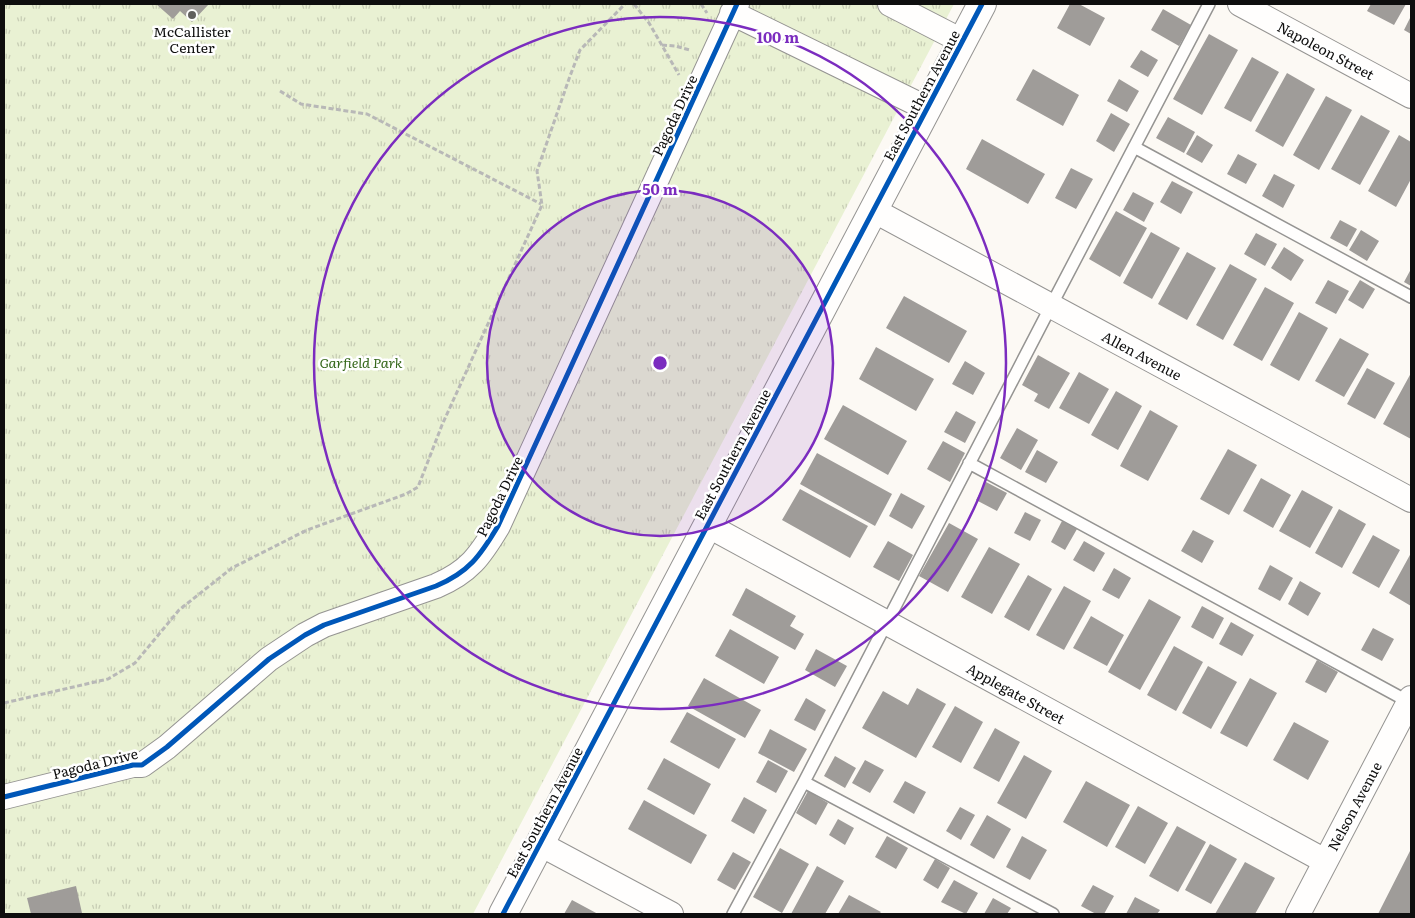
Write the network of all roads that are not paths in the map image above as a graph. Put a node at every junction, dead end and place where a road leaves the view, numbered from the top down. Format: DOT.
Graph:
graph roads {
  1 [pos="890,4"];
  2 [pos="982,4"];
  3 [pos="1209,4"];
  4 [pos="1240,4"];
  5 [pos="726,11"];
  6 [pos="962,41"];
  7 [pos="1411,96"];
  8 [pos="926,108"];
  9 [pos="1134,147"];
  10 [pos="873,210"];
  11 [pos="1411,297"];
  12 [pos="1051,306"];
  13 [pos="969,463"];
  14 [pos="1411,500"];
  15 [pos="707,525"];
  16 [pos="887,623"];
  17 [pos="1410,700"];
  18 [pos="804,782"];
  19 [pos="4,797"];
  20 [pos="540,844"];
  21 [pos="1325,861"];
  22 [pos="503,914"];
  23 [pos="671,914"];
  24 [pos="733,914"];
  25 [pos="1053,914"];
  26 [pos="1298,914"];
  1 -- 6 [label="street"];
  2 -- 6 [label="street, East Southern Avenue"];
  3 -- 9 [label="lane"];
  4 -- 7 [label="street, Napoleon Street"];
  5 -- 8 [label="street"];
  5 -- 19 [label="street, Pagoda Drive"];
  6 -- 8 [label="street, East Southern Avenue"];
  8 -- 10 [label="street, East Southern Avenue"];
  9 -- 11 [label="lane"];
  9 -- 12 [label="lane"];
  10 -- 12 [label="street, Allen Avenue"];
  10 -- 15 [label="street, East Southern Avenue"];
  12 -- 13 [label="lane"];
  12 -- 14 [label="street, Allen Avenue"];
  13 -- 16 [label="lane"];
  13 -- 17 [label="lane"];
  15 -- 16 [label="street, Applegate Street"];
  15 -- 20 [label="street, East Southern Avenue"];
  16 -- 18 [label="lane"];
  16 -- 21 [label="street, Applegate Street"];
  17 -- 21 [label="street, Nelson Avenue"];
  18 -- 24 [label="lane"];
  18 -- 25 [label="lane"];
  20 -- 22 [label="street, East Southern Avenue"];
  20 -- 23 [label="street"];
  21 -- 26 [label="street, Nelson Avenue"];
}
